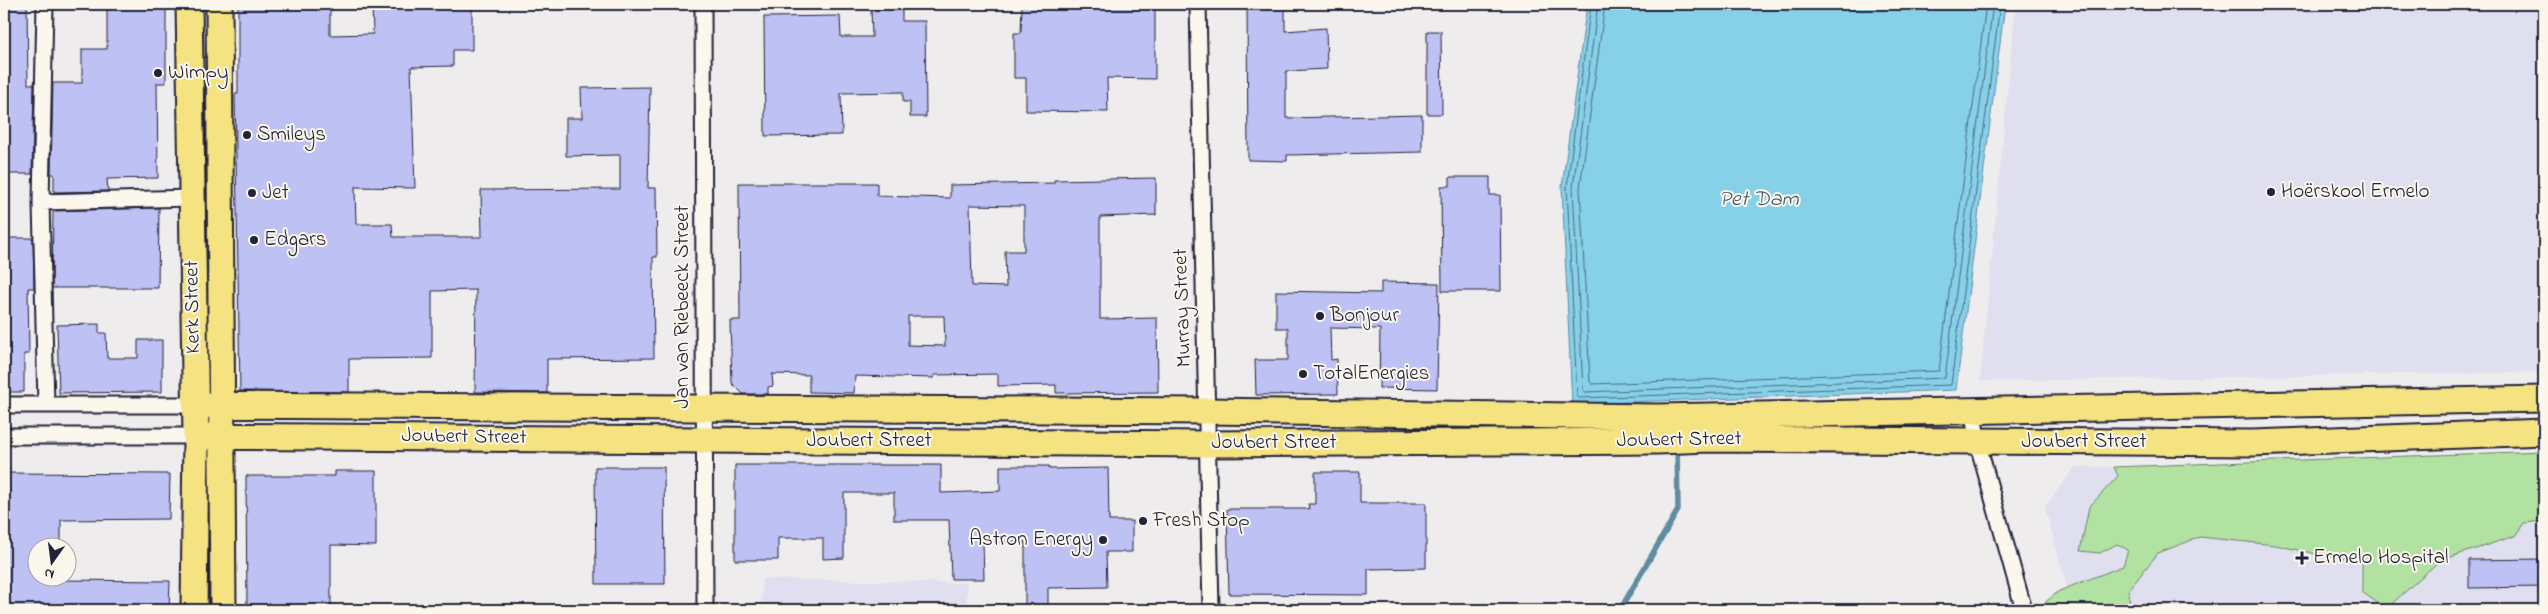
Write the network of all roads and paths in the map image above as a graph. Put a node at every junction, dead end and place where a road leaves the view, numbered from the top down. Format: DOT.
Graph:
graph roads {
  1 [pos="45,4"];
  2 [pos="189,4"];
  3 [pos="219,4"];
  4 [pos="703,4"];
  5 [pos="1198,4"];
  6 [pos="191,198"];
  7 [pos="42,202"];
  8 [pos="2544,399"];
  9 [pos="46,404"];
  10 [pos="4,405"];
  11 [pos="196,406"];
  12 [pos="222,406"];
  13 [pos="704,408"];
  14 [pos="1207,411"];
  15 [pos="1973,411"];
  16 [pos="1710,427"];
  17 [pos="2544,432"];
  18 [pos="221,435"];
  19 [pos="4,436"];
  20 [pos="196,436"];
  21 [pos="705,440"];
  22 [pos="1977,441"];
  23 [pos="1207,444"];
  24 [pos="194,610"];
  25 [pos="223,610"];
  26 [pos="705,610"];
  27 [pos="1211,610"];
  28 [pos="2024,610"];
  1 -- 7 [label="street"];
  2 -- 6 [label="highway, Kerk Street"];
  3 -- 12 [label="highway, Kerk Street"];
  4 -- 13 [label="street, Jan van Riebeeck Street"];
  5 -- 14 [label="street, Murray Street"];
  6 -- 7 [label="street"];
  6 -- 11 [label="highway, Kerk Street"];
  7 -- 9 [label="street"];
  8 -- 15 [label="highway, Joubert Street"];
  9 -- 10 [label="street, Joubert Street"];
  9 -- 11 [label="street, Joubert Street"];
  11 -- 12 [label="highway, Joubert Street"];
  11 -- 20 [label="highway, Kerk Street"];
  12 -- 13 [label="highway, Joubert Street"];
  12 -- 18 [label="highway, Kerk Street"];
  13 -- 14 [label="highway, Joubert Street"];
  13 -- 21 [label="street, Jan van Riebeeck Street"];
  14 -- 16 [label="highway, Joubert Street"];
  14 -- 23 [label="street, Murray Street"];
  15 -- 16 [label="highway, Joubert Street"];
  15 -- 22 [label="street"];
  16 -- 22 [label="highway, Joubert Street"];
  16 -- 23 [label="highway, Joubert Street"];
  17 -- 22 [label="highway, Joubert Street"];
  18 -- 20 [label="highway, Joubert Street"];
  18 -- 21 [label="highway, Joubert Street"];
  18 -- 25 [label="highway, Kerk Street"];
  19 -- 20 [label="street, Joubert Street"];
  20 -- 24 [label="highway, Kerk Street"];
  21 -- 23 [label="highway, Joubert Street"];
  21 -- 26 [label="street, Jan van Riebeeck Street"];
  22 -- 28 [label="street"];
  23 -- 27 [label="street, Murray Street"];
}
